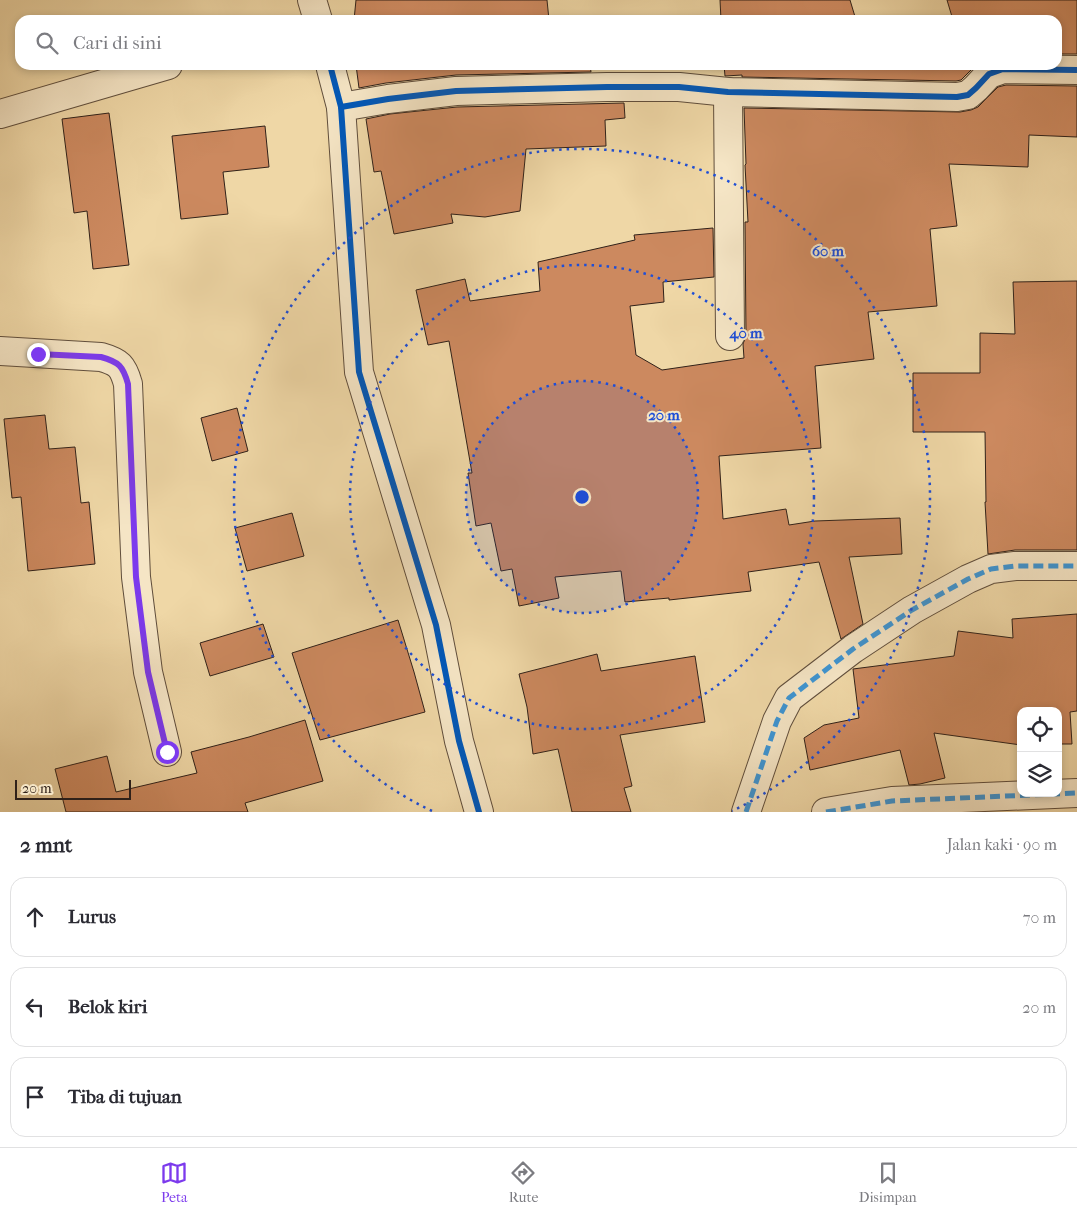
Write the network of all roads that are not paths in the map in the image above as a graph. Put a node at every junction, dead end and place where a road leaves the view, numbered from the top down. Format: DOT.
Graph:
graph roads {
  1 [pos="312,0"];
  2 [pos="316,15"];
  3 [pos="151,70"];
  4 [pos="331,70"];
  5 [pos="1000,70"];
  6 [pos="1062,70"];
  7 [pos="1077,70"];
  8 [pos="728,92"];
  9 [pos="341,107"];
  10 [pos="0,114"];
  11 [pos="730,336"];
  12 [pos="0,351"];
  13 [pos="1077,566"];
  14 [pos="167,752"];
  15 [pos="1077,793"];
  16 [pos="479,812"];
  17 [pos="746,812"];
  18 [pos="826,812"];
  1 -- 2 [label="street"];
  3 -- 10 [label="street"];
  4 -- 9 [label="street"];
  5 -- 8 [label="street"];
  6 -- 7 [label="street"];
  8 -- 9 [label="street"];
  8 -- 11 [label="street"];
  9 -- 16 [label="street"];
  12 -- 14 [label="street"];
  13 -- 17 [label="street"];
  15 -- 18 [label="street"];
}
